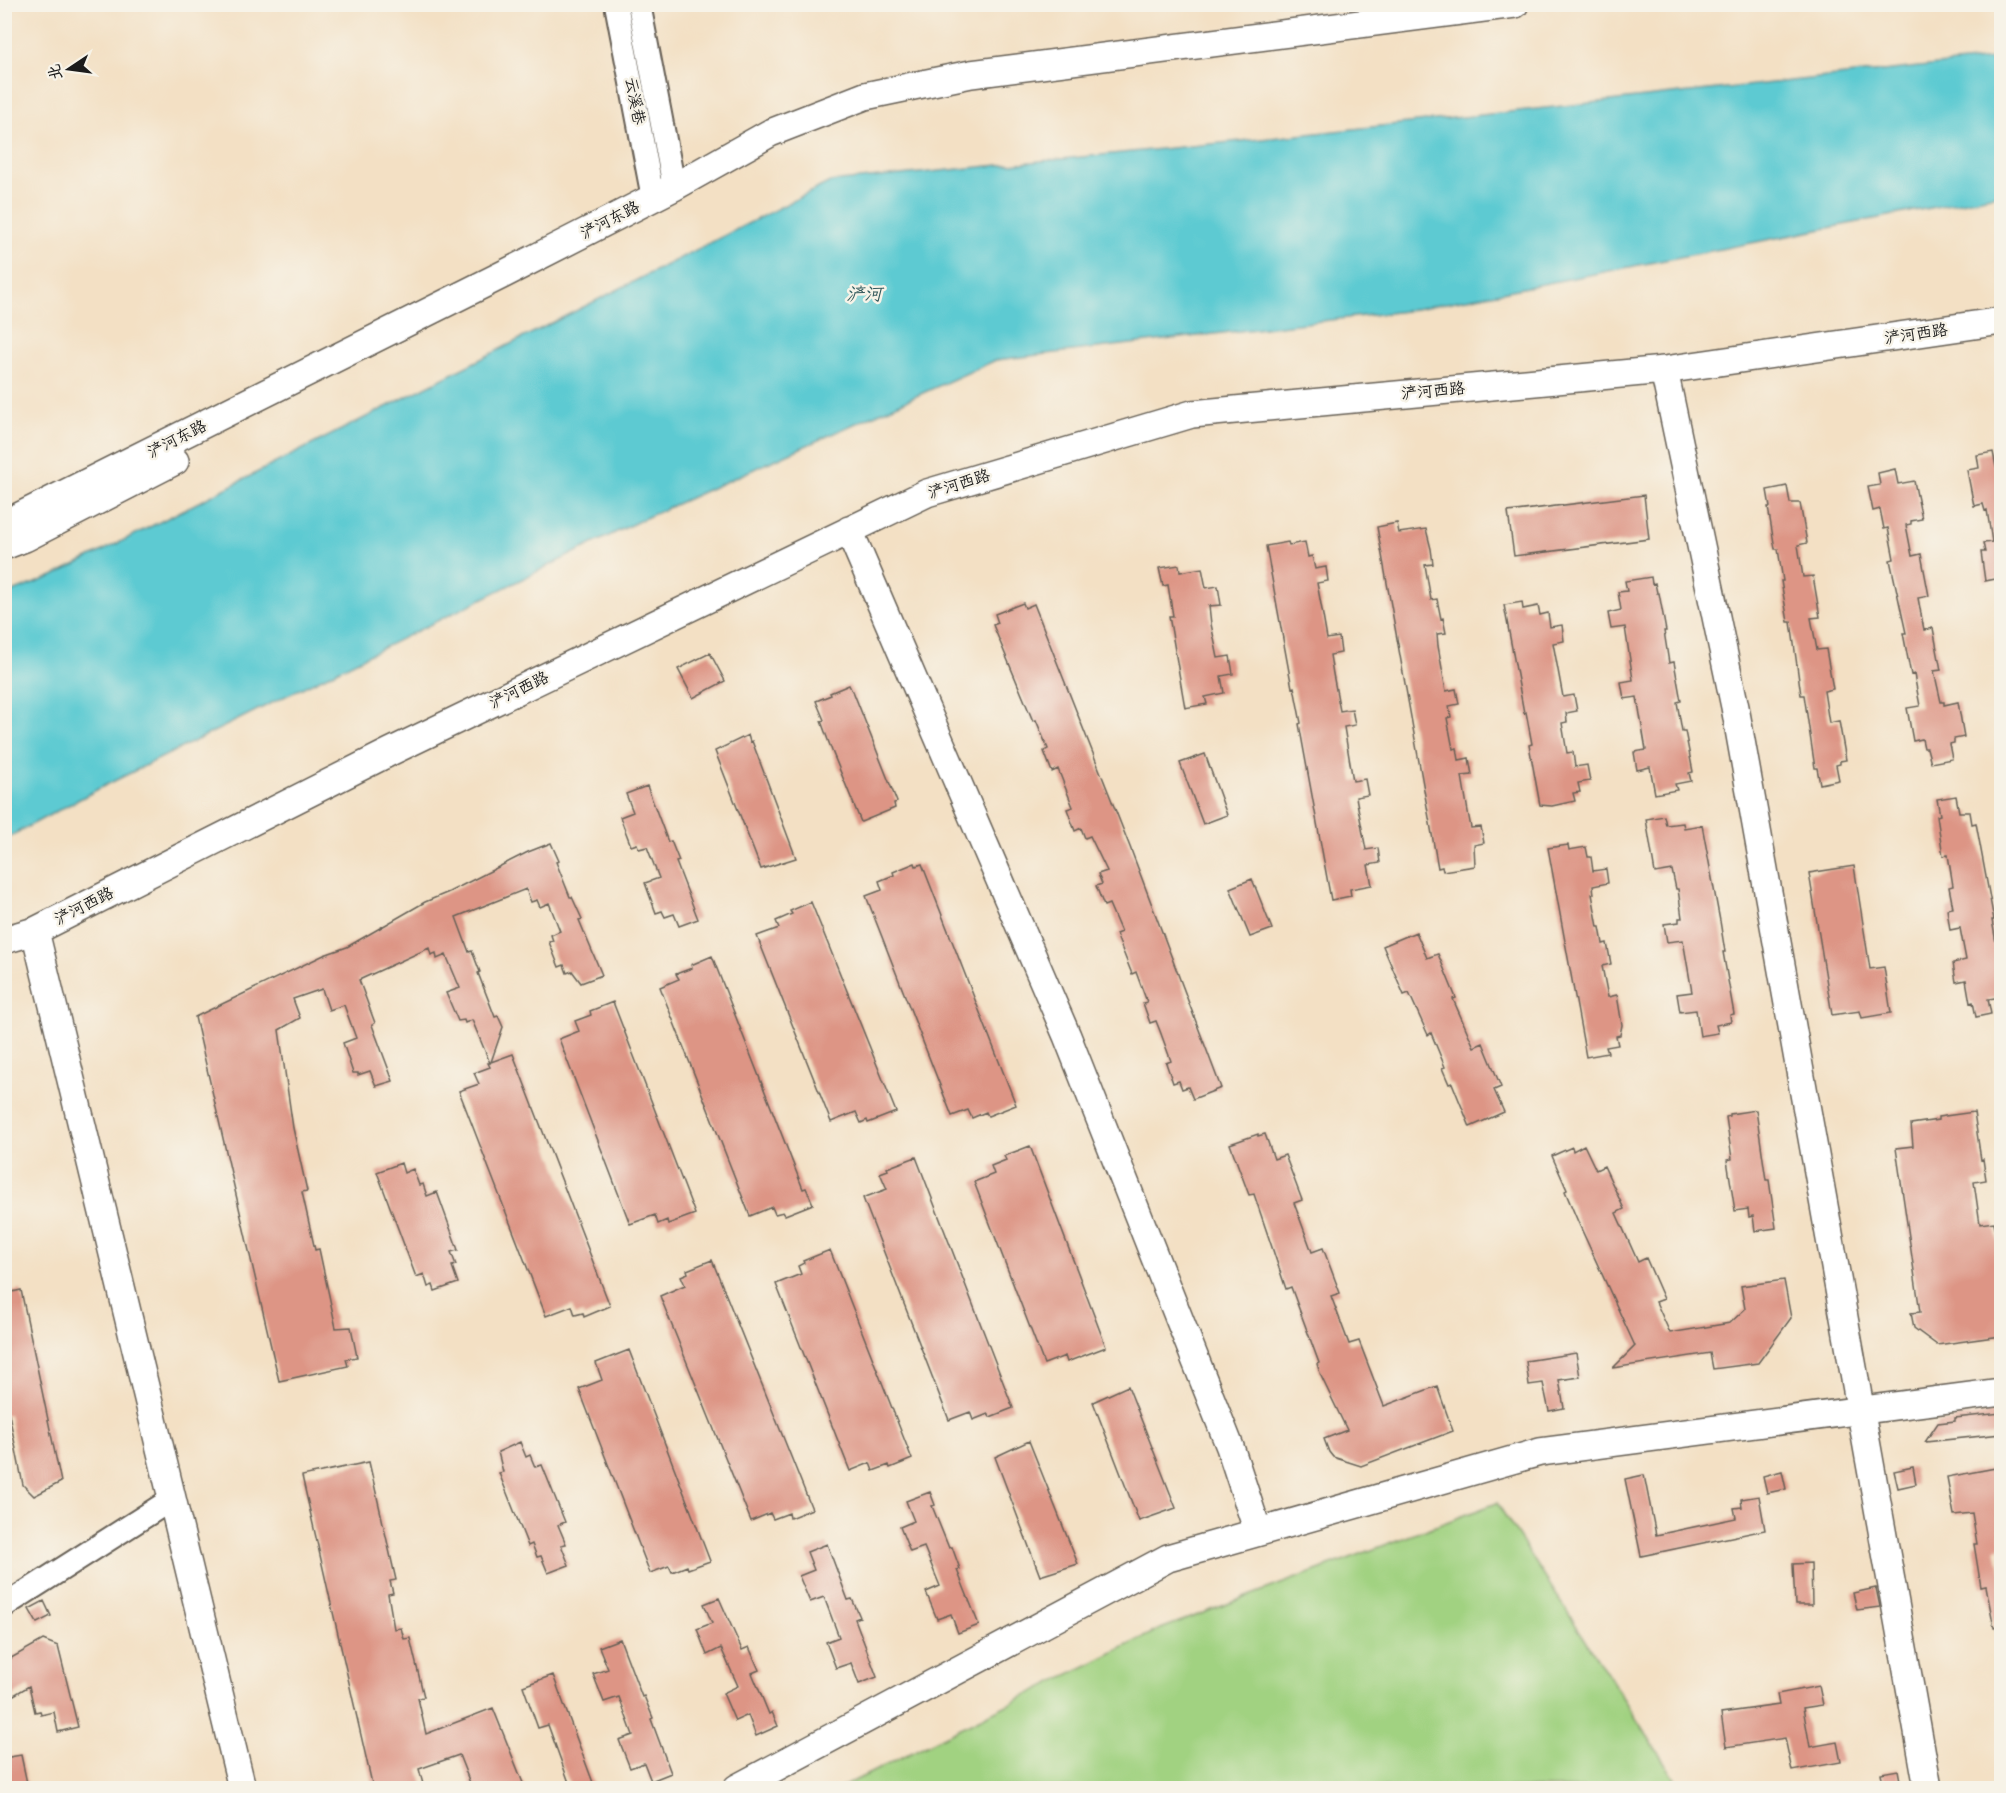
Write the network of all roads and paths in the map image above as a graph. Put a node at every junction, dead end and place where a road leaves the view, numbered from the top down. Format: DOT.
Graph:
graph roads {
  1 [pos="616,4"];
  2 [pos="639,4"];
  3 [pos="1515,4"];
  4 [pos="663,192"];
  5 [pos="2001,321"];
  6 [pos="1664,370"];
  7 [pos="4,524"];
  8 [pos="849,530"];
  9 [pos="4,546"];
  10 [pos="35,931"];
  11 [pos="4,940"];
  12 [pos="2001,1392"];
  13 [pos="1861,1412"];
  14 [pos="172,1499"];
  15 [pos="1258,1532"];
  16 [pos="4,1606"];
  17 [pos="242,1788"];
  18 [pos="737,1788"];
  19 [pos="1928,1788"];
  1 -- 4 [label="street, 云溪巷"];
  2 -- 4 [label="street, 云溪巷"];
  3 -- 4 [label="street"];
  4 -- 7 [label="street, 浐河东路"];
  4 -- 9 [label="street, 浐河东路"];
  5 -- 6 [label="street, 浐河西路"];
  6 -- 8 [label="street, 浐河西路"];
  6 -- 13 [label="street"];
  8 -- 10 [label="street, 浐河西路"];
  8 -- 15 [label="street"];
  10 -- 11 [label="street, 浐河西路"];
  10 -- 14 [label="street"];
  12 -- 13 [label="street"];
  13 -- 15 [label="street"];
  13 -- 19 [label="street"];
  14 -- 16 [label="street"];
  14 -- 17 [label="street"];
  15 -- 18 [label="street"];
}
